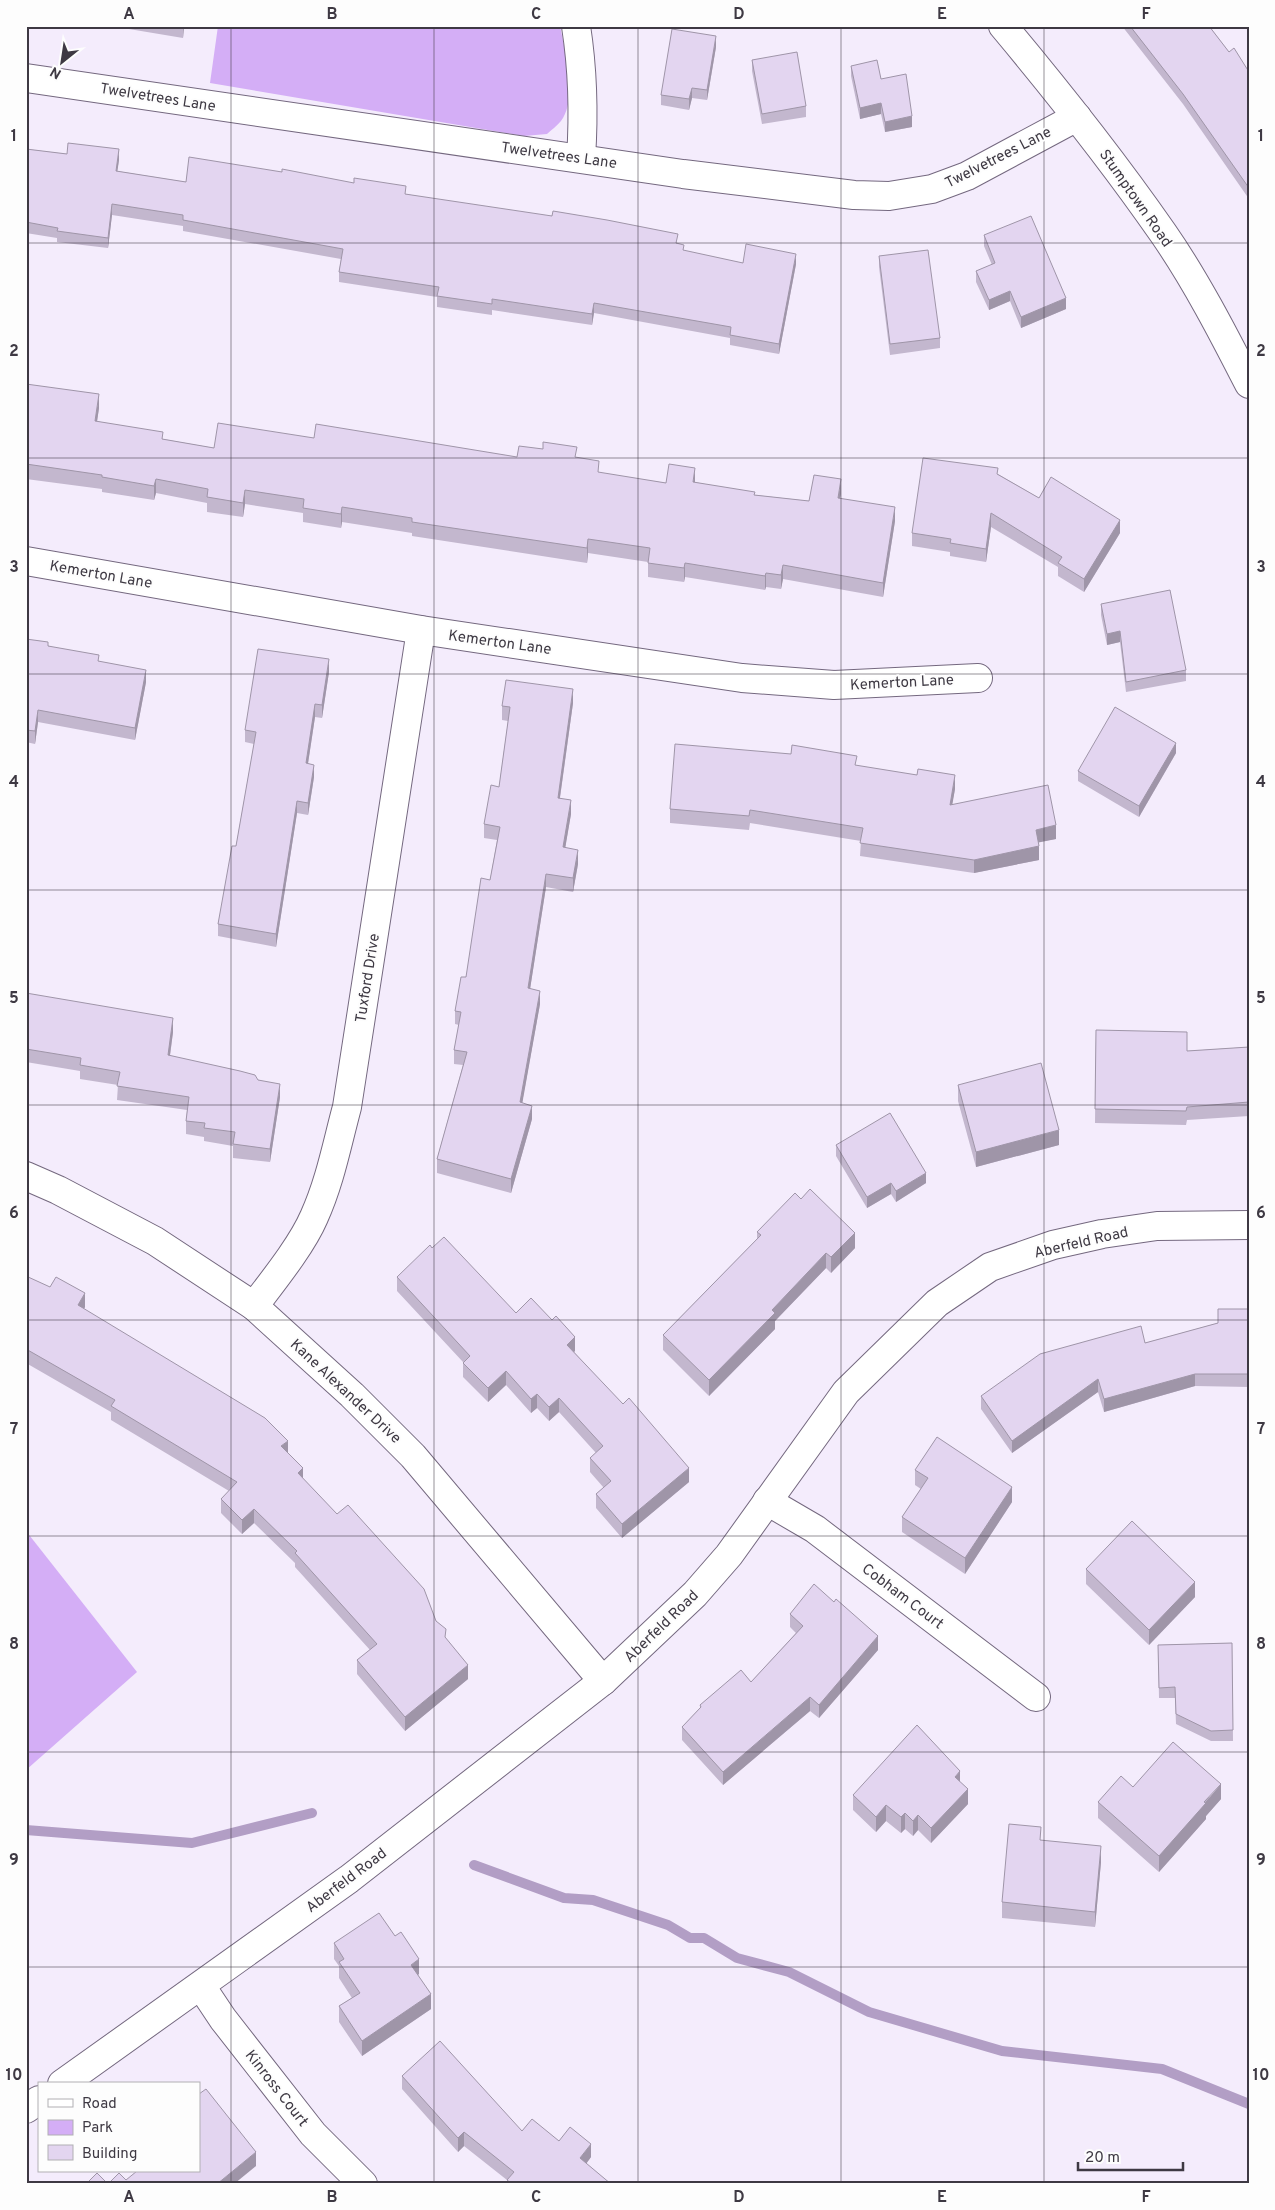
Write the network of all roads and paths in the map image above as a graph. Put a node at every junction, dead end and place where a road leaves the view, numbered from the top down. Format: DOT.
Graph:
graph roads {
  1 [pos="576,26"];
  2 [pos="1003,26"];
  3 [pos="26,78"];
  4 [pos="1077,117"];
  5 [pos="581,158"];
  6 [pos="1249,384"];
  7 [pos="26,561"];
  8 [pos="421,630"];
  9 [pos="978,678"];
  10 [pos="26,1176"];
  11 [pos="1249,1225"];
  12 [pos="254,1306"];
  13 [pos="768,1501"];
  14 [pos="603,1681"];
  15 [pos="1036,1697"];
  16 [pos="201,1986"];
  17 [pos="65,2082"];
  18 [pos="38,2101"];
  19 [pos="26,2109"];
  20 [pos="363,2184"];
  1 -- 5 [label="street"];
  2 -- 4 [label="street, Stumptown Road"];
  3 -- 5 [label="street, Twelvetrees Lane"];
  4 -- 5 [label="street, Twelvetrees Lane"];
  4 -- 6 [label="street, Stumptown Road"];
  7 -- 8 [label="street, Kemerton Lane"];
  8 -- 9 [label="street, Kemerton Lane"];
  8 -- 12 [label="street, Tuxford Drive"];
  10 -- 12 [label="street, Kane Alexander Drive"];
  11 -- 13 [label="street, Aberfeld Road"];
  12 -- 14 [label="street, Kane Alexander Drive"];
  13 -- 14 [label="street, Aberfeld Road"];
  13 -- 15 [label="street, Cobham Court"];
  14 -- 16 [label="street, Aberfeld Road"];
  16 -- 17 [label="street, Aberfeld Road"];
  16 -- 20 [label="street, Kinross Court"];
  18 -- 19 [label="street"];
}
